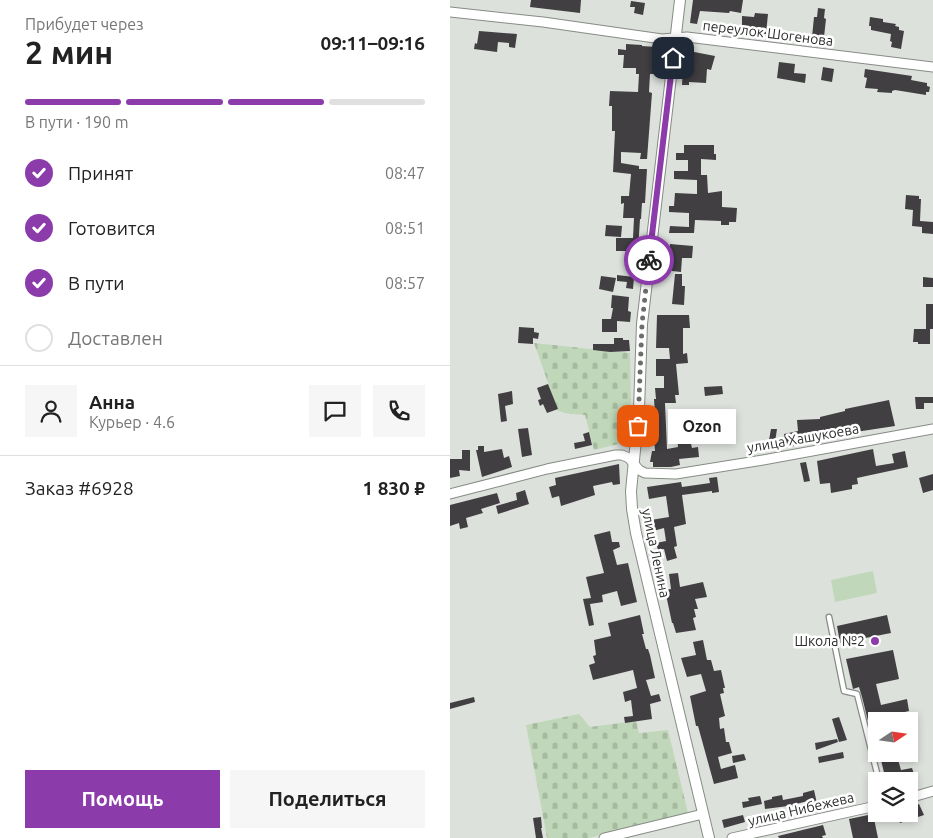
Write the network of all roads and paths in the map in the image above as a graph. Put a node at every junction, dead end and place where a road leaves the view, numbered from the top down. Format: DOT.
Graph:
graph roads {
  1 [pos="680,0"];
  2 [pos="450,12"];
  3 [pos="676,38"];
  4 [pos="933,67"];
  5 [pos="933,429"];
  6 [pos="633,465"];
  7 [pos="450,494"];
  8 [pos="829,617"];
  9 [pos="877,772"];
  10 [pos="933,791"];
  11 [pos="918,795"];
  12 [pos="868,808"];
  13 [pos="703,814"];
  14 [pos="604,838"];
  15 [pos="709,838"];
  16 [pos="732,838"];
  1 -- 3 [label="street, улица Ленина"];
  2 -- 3 [label="street, переулок Шогенова"];
  3 -- 4 [label="street, переулок Шогенова"];
  3 -- 6 [label="street, улица Ленина"];
  5 -- 6 [label="street, улица Хашукоева"];
  6 -- 7 [label="street, улица Хашукоева"];
  6 -- 13 [label="street, улица Ленина"];
  8 -- 9 [label="lane"];
  10 -- 11 [label="street"];
  12 -- 16 [label="street, улица Нибежева"];
  13 -- 14 [label="street"];
  13 -- 15 [label="street, улица Ленина"];
}
